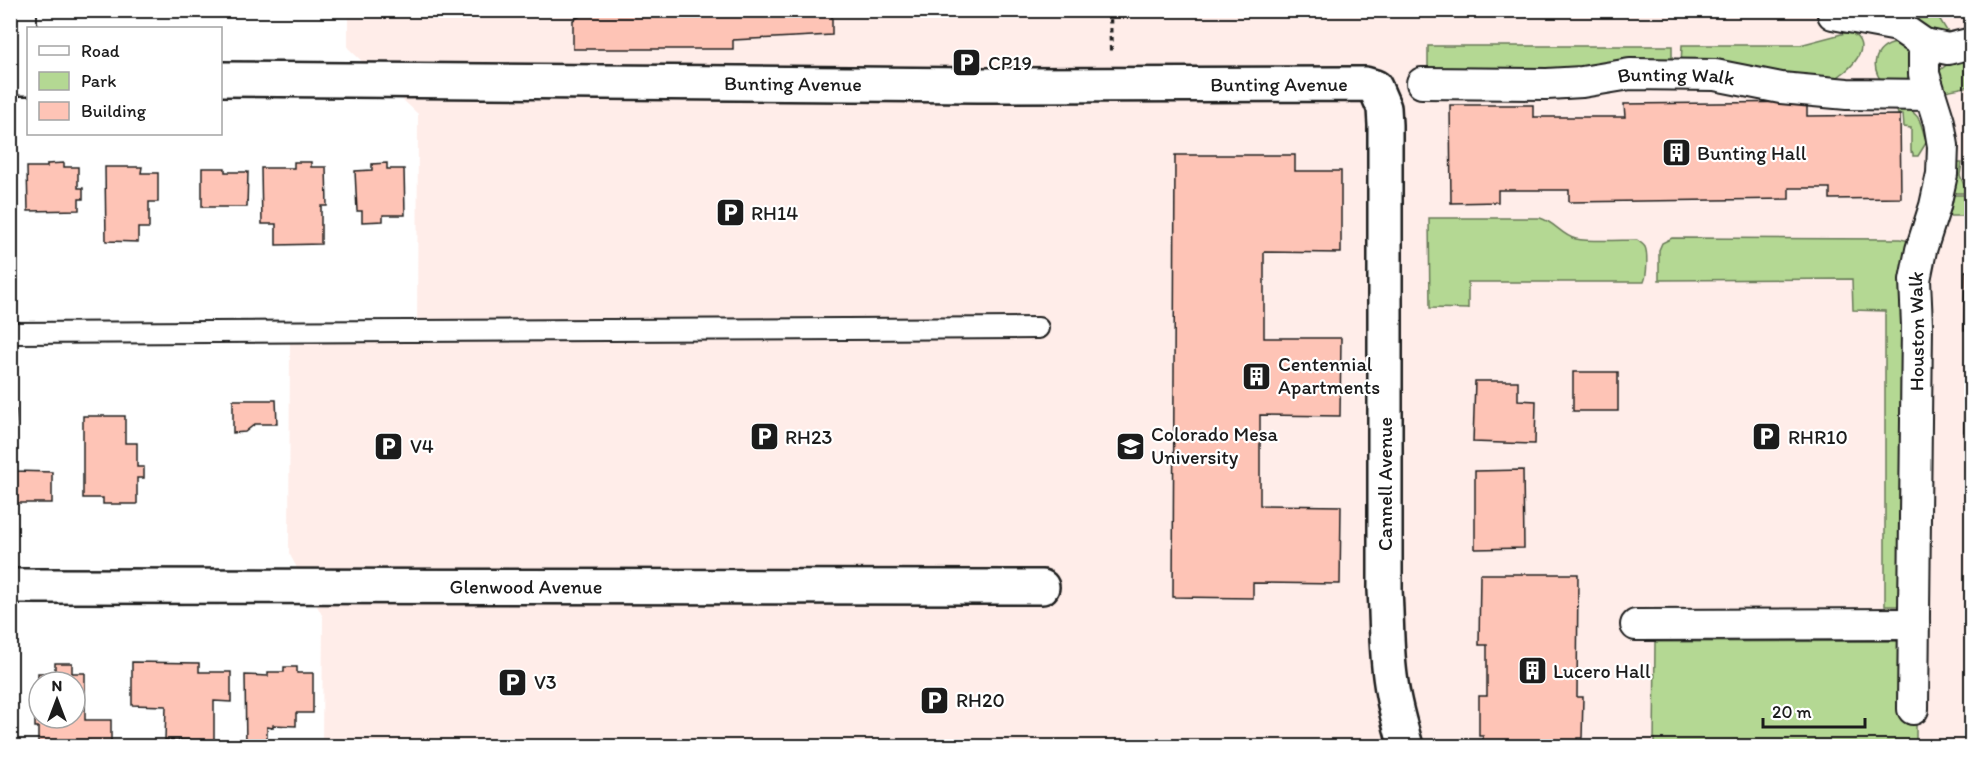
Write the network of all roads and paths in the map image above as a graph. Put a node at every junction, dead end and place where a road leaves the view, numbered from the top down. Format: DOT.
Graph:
graph roads {
  1 [pos="26,10"];
  2 [pos="1110,10"];
  3 [pos="1833,14"];
  4 [pos="1971,43"];
  5 [pos="1924,44"];
  6 [pos="1111,53"];
  7 [pos="22,78"];
  8 [pos="222,79"];
  9 [pos="1422,83"];
  10 [pos="1365,84"];
  11 [pos="1930,95"];
  12 [pos="1038,328"];
  13 [pos="10,333"];
  14 [pos="10,586"];
  15 [pos="1042,587"];
  16 [pos="1914,624"];
  17 [pos="1636,625"];
  18 [pos="1913,709"];
  19 [pos="1406,747"];
  1 -- 7 [label="lane"];
  2 -- 6 [label="path"];
  3 -- 5 [label="street"];
  4 -- 5 [label="street"];
  5 -- 11 [label="street, Houston Walk"];
  8 -- 10 [label="street, Bunting Avenue"];
  9 -- 11 [label="street, Bunting Walk"];
  10 -- 19 [label="street, Cannell Avenue"];
  11 -- 16 [label="street, Houston Walk"];
  12 -- 13 [label="lane"];
  14 -- 15 [label="street, Glenwood Avenue"];
  16 -- 17 [label="street"];
  16 -- 18 [label="street, Houston Walk"];
}
